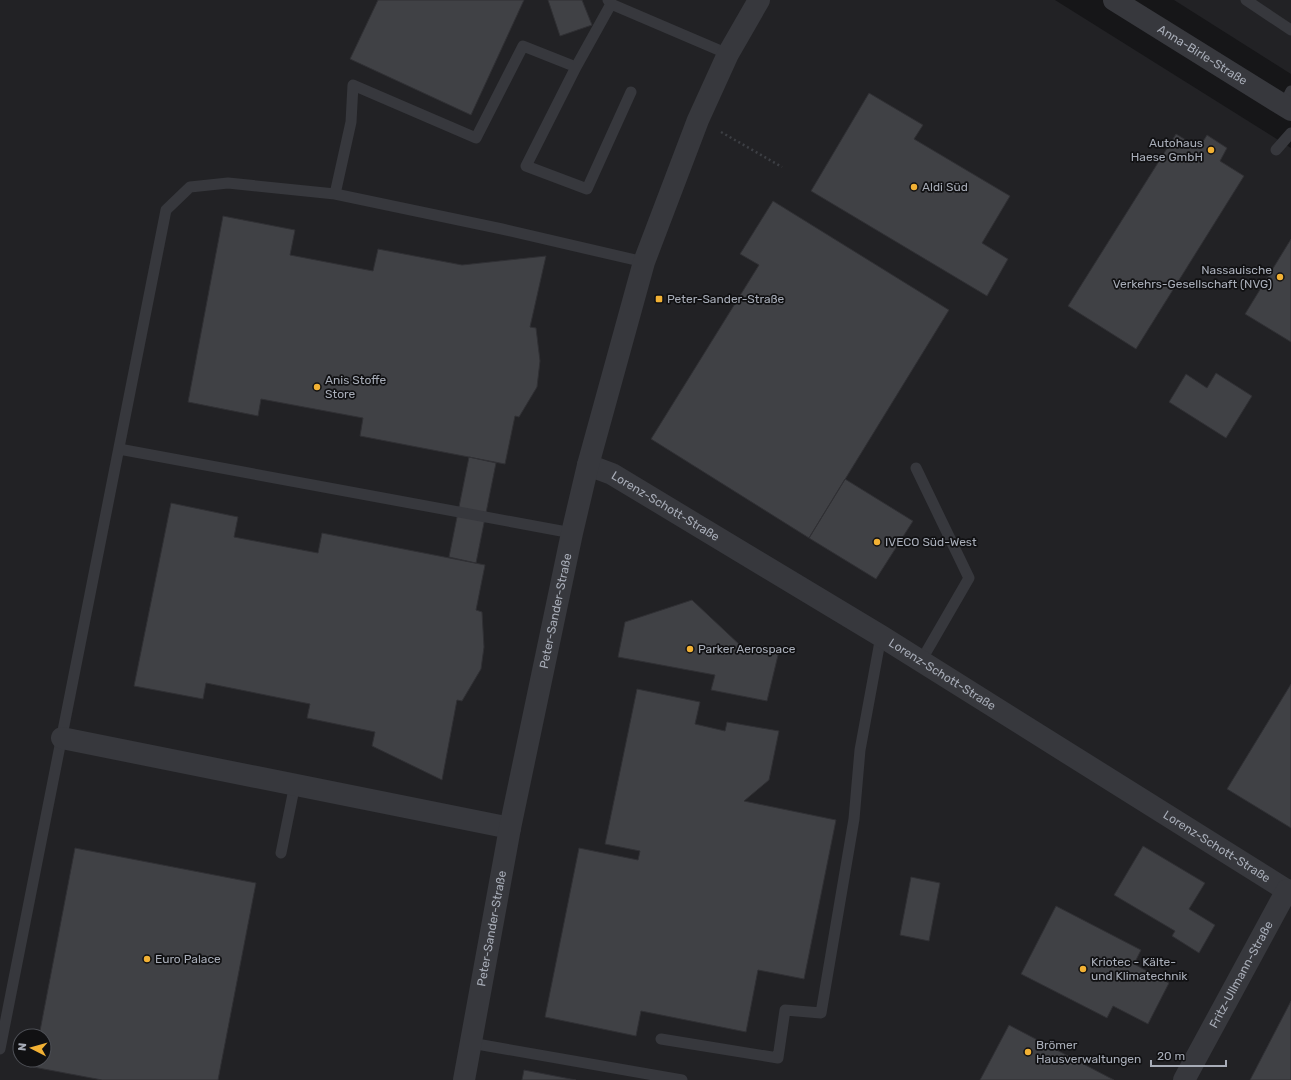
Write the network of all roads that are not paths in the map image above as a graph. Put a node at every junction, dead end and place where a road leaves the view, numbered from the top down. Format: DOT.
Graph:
graph roads {
  1 [pos="759,0"];
  2 [pos="1114,0"];
  3 [pos="1246,0"];
  4 [pos="610,2"];
  5 [pos="1291,30"];
  6 [pos="728,54"];
  7 [pos="576,67"];
  8 [pos="631,92"];
  9 [pos="1289,102"];
  10 [pos="1291,133"];
  11 [pos="1276,150"];
  12 [pos="335,194"];
  13 [pos="644,262"];
  14 [pos="119,449"];
  15 [pos="588,465"];
  16 [pos="916,468"];
  17 [pos="572,533"];
  18 [pos="881,636"];
  19 [pos="921,661"];
  20 [pos="62,738"];
  21 [pos="296,784"];
  22 [pos="510,828"];
  23 [pos="281,853"];
  24 [pos="1289,891"];
  25 [pos="661,1040"];
  26 [pos="471,1043"];
  27 [pos="0,1049"];
  28 [pos="464,1080"];
  29 [pos="682,1080"];
  30 [pos="1184,1080"];
  1 -- 6 [label="street, Peter-Sander-Straße"];
  2 -- 9 [label="street, Anna-Birle-Straße"];
  3 -- 5 [label="lane"];
  4 -- 6 [label="lane"];
  4 -- 7 [label="lane"];
  6 -- 13 [label="street, Peter-Sander-Straße"];
  7 -- 8 [label="lane"];
  7 -- 12 [label="lane"];
  10 -- 11 [label="lane"];
  12 -- 13 [label="lane"];
  12 -- 14 [label="lane"];
  13 -- 15 [label="street, Peter-Sander-Straße"];
  14 -- 17 [label="lane"];
  14 -- 20 [label="lane"];
  15 -- 17 [label="street, Peter-Sander-Straße"];
  15 -- 18 [label="street, Lorenz-Schott-Straße"];
  16 -- 19 [label="lane"];
  17 -- 22 [label="street, Peter-Sander-Straße"];
  18 -- 19 [label="street, Lorenz-Schott-Straße"];
  18 -- 25 [label="lane"];
  19 -- 24 [label="street, Lorenz-Schott-Straße"];
  20 -- 21 [label="street"];
  20 -- 27 [label="lane"];
  21 -- 22 [label="street"];
  21 -- 23 [label="lane"];
  22 -- 26 [label="street, Peter-Sander-Straße"];
  24 -- 30 [label="street, Fritz-Ullmann-Straße"];
  26 -- 28 [label="street, Peter-Sander-Straße"];
  26 -- 29 [label="lane"];
}
